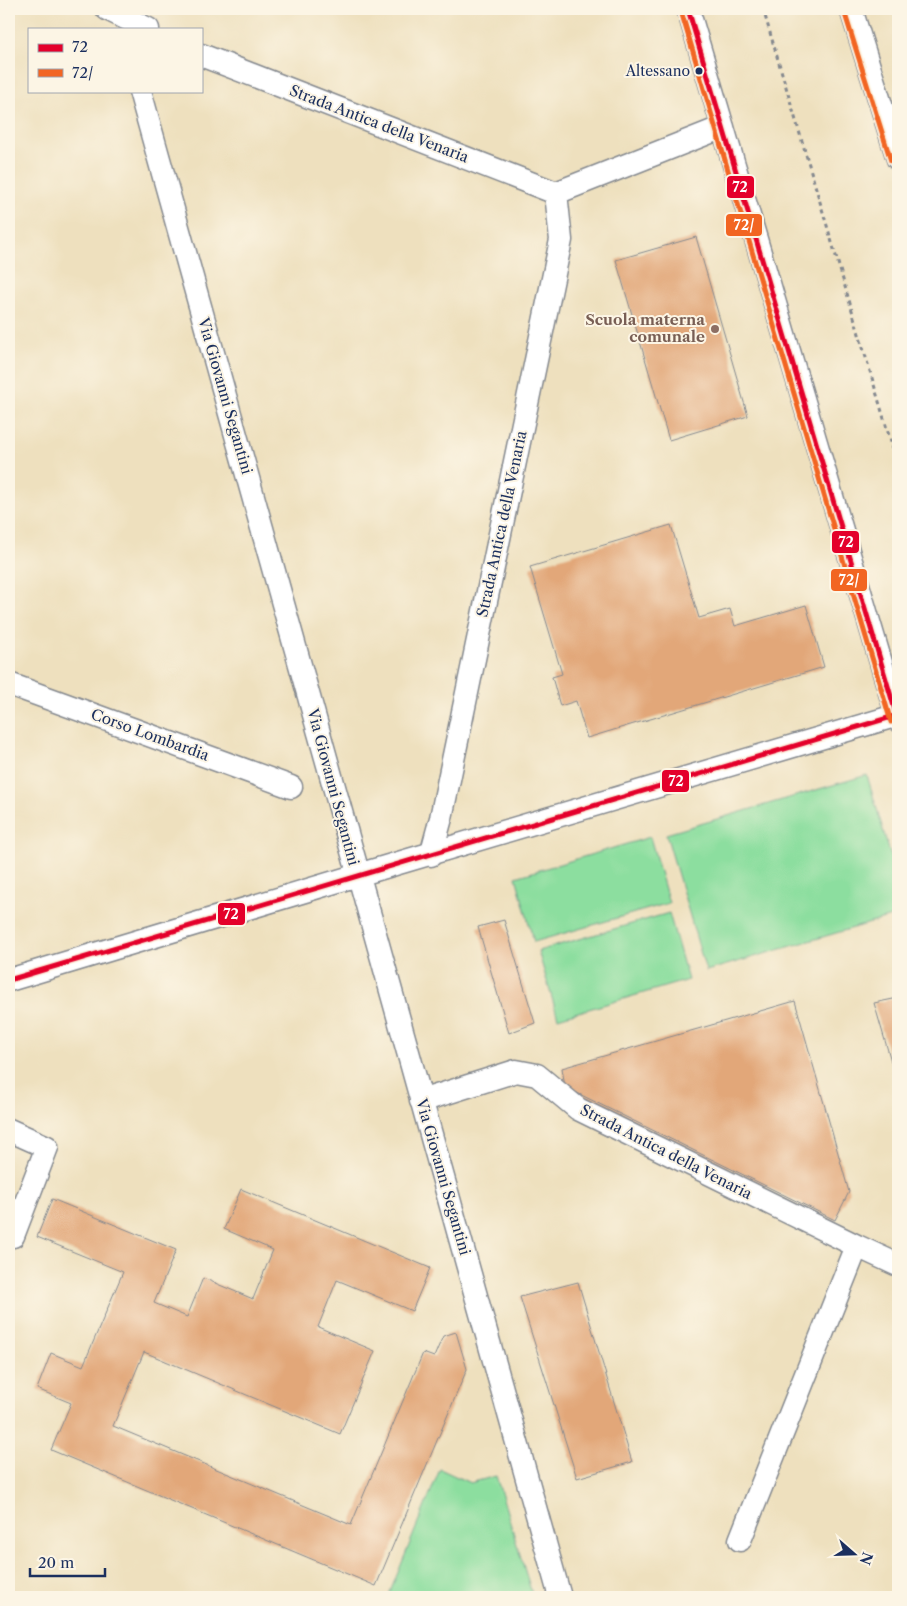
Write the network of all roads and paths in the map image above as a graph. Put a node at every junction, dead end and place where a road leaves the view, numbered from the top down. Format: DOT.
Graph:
graph roads {
  1 [pos="688,9"];
  2 [pos="763,9"];
  3 [pos="851,9"];
  4 [pos="116,15"];
  5 [pos="146,28"];
  6 [pos="202,55"];
  7 [pos="140,92"];
  8 [pos="723,127"];
  9 [pos="898,159"];
  10 [pos="556,193"];
  11 [pos="898,466"];
  12 [pos="9,684"];
  13 [pos="898,717"];
  14 [pos="291,787"];
  15 [pos="431,854"];
  16 [pos="358,875"];
  17 [pos="9,980"];
  18 [pos="421,1101"];
  19 [pos="9,1130"];
  20 [pos="13,1236"];
  21 [pos="857,1246"];
  22 [pos="898,1265"];
  23 [pos="740,1540"];
  24 [pos="560,1597"];
  1 -- 8 [label="street"];
  2 -- 11 [label="path"];
  3 -- 9 [label="street"];
  4 -- 5 [label="street"];
  6 -- 10 [label="street, Strada Antica della Venaria"];
  7 -- 16 [label="street, Via Giovanni Segantini"];
  8 -- 10 [label="street"];
  8 -- 13 [label="street"];
  10 -- 15 [label="street, Strada Antica della Venaria"];
  12 -- 14 [label="street, Corso Lombardia"];
  13 -- 15 [label="street"];
  15 -- 16 [label="street"];
  16 -- 17 [label="street"];
  16 -- 18 [label="street, Via Giovanni Segantini"];
  18 -- 21 [label="street, Strada Antica della Venaria"];
  18 -- 24 [label="street, Via Giovanni Segantini"];
  19 -- 20 [label="street"];
  21 -- 22 [label="street, Strada Antica della Venaria"];
  21 -- 23 [label="street"];
}
